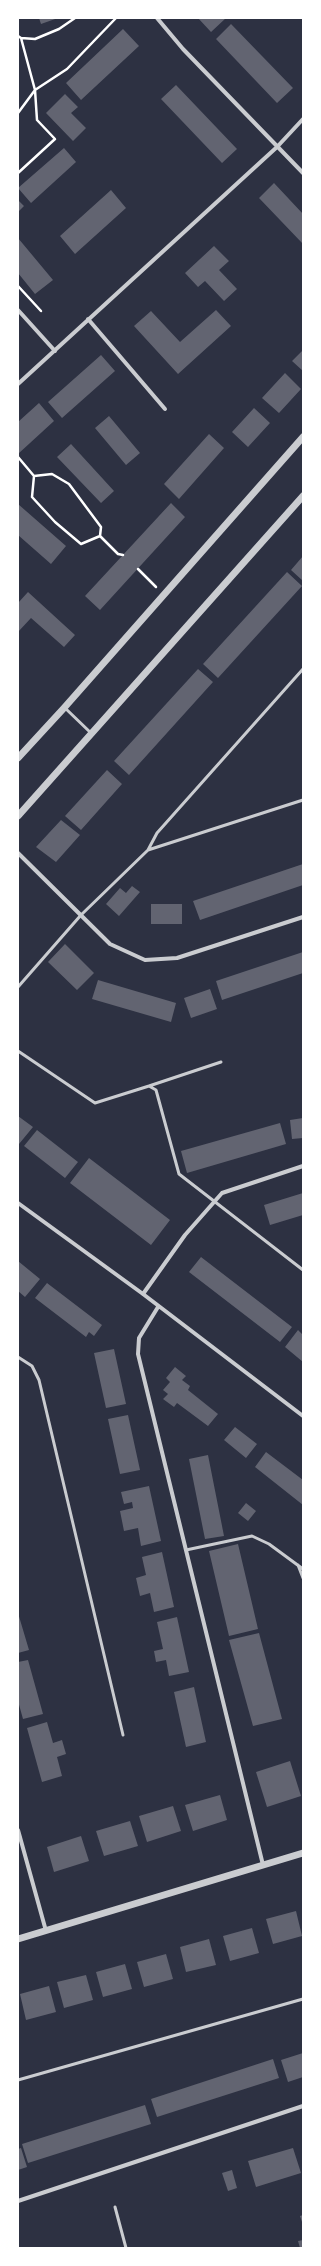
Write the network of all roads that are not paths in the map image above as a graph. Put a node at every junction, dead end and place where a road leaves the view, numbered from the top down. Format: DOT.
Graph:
graph roads {
  1 [pos="157,18"];
  2 [pos="303,119"];
  3 [pos="277,147"];
  4 [pos="303,173"];
  5 [pos="18,310"];
  6 [pos="88,319"];
  7 [pos="55,351"];
  8 [pos="18,384"];
  9 [pos="165,408"];
  10 [pos="303,437"];
  11 [pos="303,496"];
  12 [pos="303,669"];
  13 [pos="64,708"];
  14 [pos="91,733"];
  15 [pos="18,758"];
  16 [pos="303,800"];
  17 [pos="18,816"];
  18 [pos="148,850"];
  19 [pos="18,853"];
  20 [pos="81,915"];
  21 [pos="303,917"];
  22 [pos="18,987"];
  23 [pos="18,1051"];
  24 [pos="221,1062"];
  25 [pos="149,1086"];
  26 [pos="303,1166"];
  27 [pos="215,1201"];
  28 [pos="18,1203"];
  29 [pos="303,1270"];
  30 [pos="143,1294"];
  31 [pos="158,1306"];
  32 [pos="18,1357"];
  33 [pos="303,1416"];
  34 [pos="186,1550"];
  35 [pos="298,1565"];
  36 [pos="303,1569"];
  37 [pos="303,1578"];
  38 [pos="123,1735"];
  39 [pos="18,1830"];
  40 [pos="303,1853"];
  41 [pos="263,1865"];
  42 [pos="46,1931"];
  43 [pos="18,1939"];
  44 [pos="303,1999"];
  45 [pos="18,2080"];
  46 [pos="303,2106"];
  47 [pos="18,2201"];
  48 [pos="115,2207"];
  49 [pos="126,2248"];
  1 -- 3 [label="street"];
  2 -- 3 [label="street"];
  3 -- 4 [label="street"];
  3 -- 6 [label="street"];
  5 -- 7 [label="street"];
  6 -- 7 [label="street"];
  6 -- 9 [label="street"];
  7 -- 8 [label="street"];
  10 -- 13 [label="street"];
  11 -- 14 [label="street"];
  12 -- 18 [label="lane"];
  13 -- 14 [label="lane"];
  13 -- 15 [label="street"];
  14 -- 17 [label="street"];
  16 -- 18 [label="lane"];
  18 -- 20 [label="lane"];
  19 -- 20 [label="street"];
  20 -- 21 [label="street"];
  20 -- 22 [label="lane"];
  23 -- 25 [label="lane"];
  24 -- 25 [label="lane"];
  25 -- 27 [label="lane"];
  26 -- 27 [label="street"];
  27 -- 29 [label="lane"];
  27 -- 30 [label="street"];
  28 -- 30 [label="street"];
  30 -- 31 [label="street"];
  31 -- 33 [label="street"];
  31 -- 34 [label="street"];
  32 -- 38 [label="lane"];
  34 -- 35 [label="lane"];
  34 -- 41 [label="street"];
  35 -- 36 [label="lane"];
  35 -- 37 [label="lane"];
  39 -- 42 [label="street"];
  40 -- 41 [label="street"];
  41 -- 42 [label="street"];
  42 -- 43 [label="street"];
  44 -- 45 [label="lane"];
  46 -- 47 [label="street"];
  48 -- 49 [label="lane"];
}
